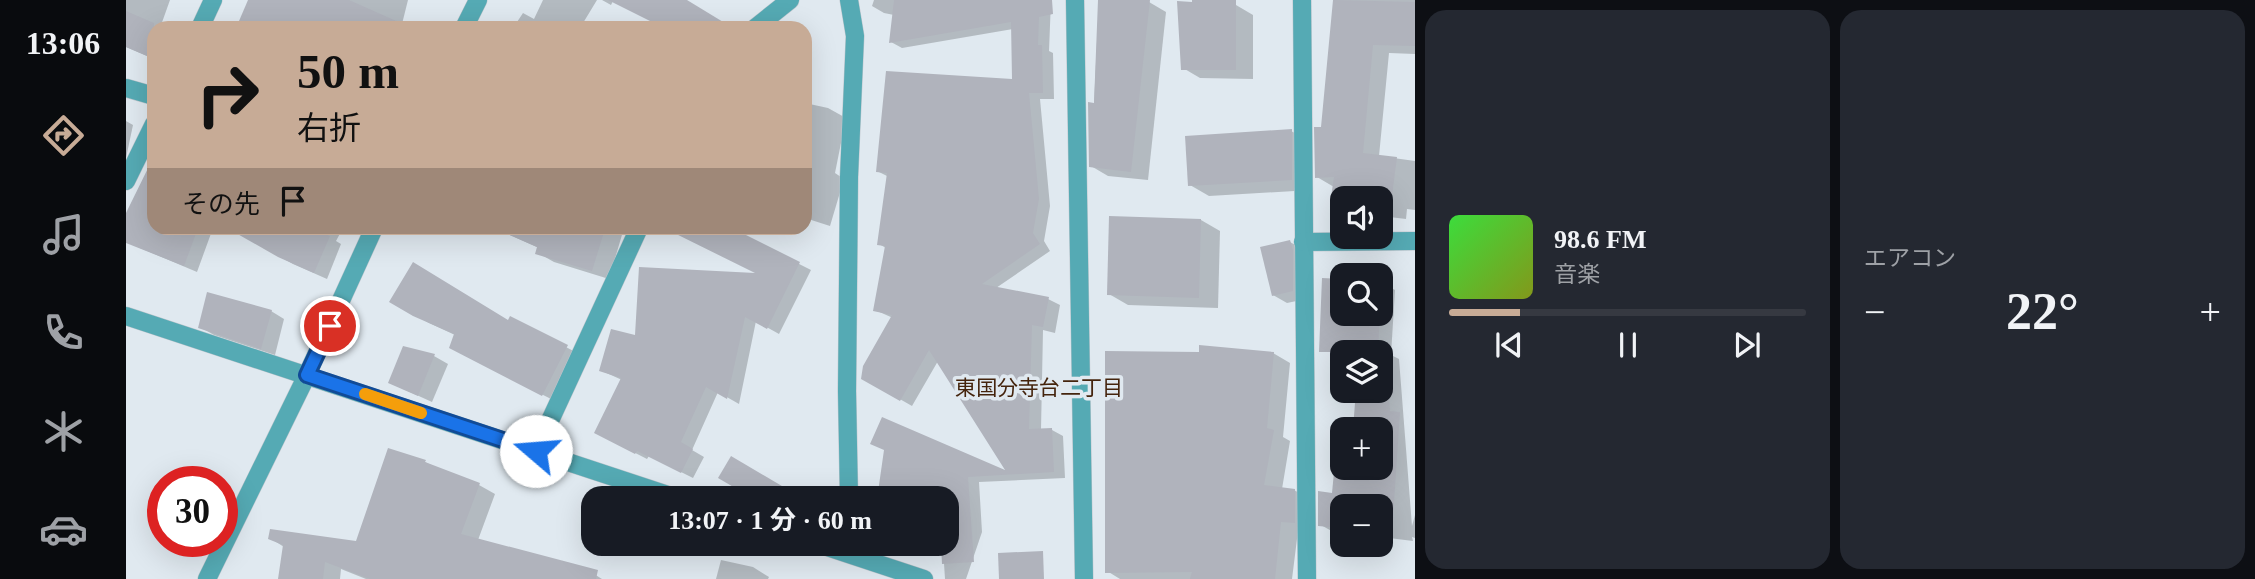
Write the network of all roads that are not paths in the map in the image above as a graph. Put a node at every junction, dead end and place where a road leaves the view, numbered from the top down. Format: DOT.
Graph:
graph roads {
  1 [pos="213,0"];
  2 [pos="478,0"];
  3 [pos="790,0"];
  4 [pos="849,0"];
  5 [pos="1074,0"];
  6 [pos="1302,0"];
  7 [pos="203,21"];
  8 [pos="468,21"];
  9 [pos="764,21"];
  10 [pos="126,88"];
  11 [pos="147,94"];
  12 [pos="147,138"];
  13 [pos="126,181"];
  14 [pos="371,235"];
  15 [pos="636,235"];
  16 [pos="1415,241"];
  17 [pos="1303,242"];
  18 [pos="126,316"];
  19 [pos="307,375"];
  20 [pos="536,451"];
  21 [pos="641,486"];
  22 [pos="849,486"];
  23 [pos="865,556"];
  24 [pos="207,579"];
  25 [pos="923,579"];
  26 [pos="1084,579"];
  27 [pos="1307,579"];
  1 -- 7 [label="street"];
  2 -- 8 [label="street"];
  3 -- 9 [label="street"];
  4 -- 22 [label="street"];
  5 -- 26 [label="street"];
  6 -- 17 [label="street"];
  10 -- 11 [label="street"];
  12 -- 13 [label="street"];
  14 -- 19 [label="street"];
  15 -- 20 [label="street"];
  16 -- 17 [label="street"];
  17 -- 27 [label="street"];
  18 -- 19 [label="street"];
  19 -- 20 [label="street"];
  19 -- 24 [label="street"];
  20 -- 21 [label="street"];
  23 -- 25 [label="street"];
}
